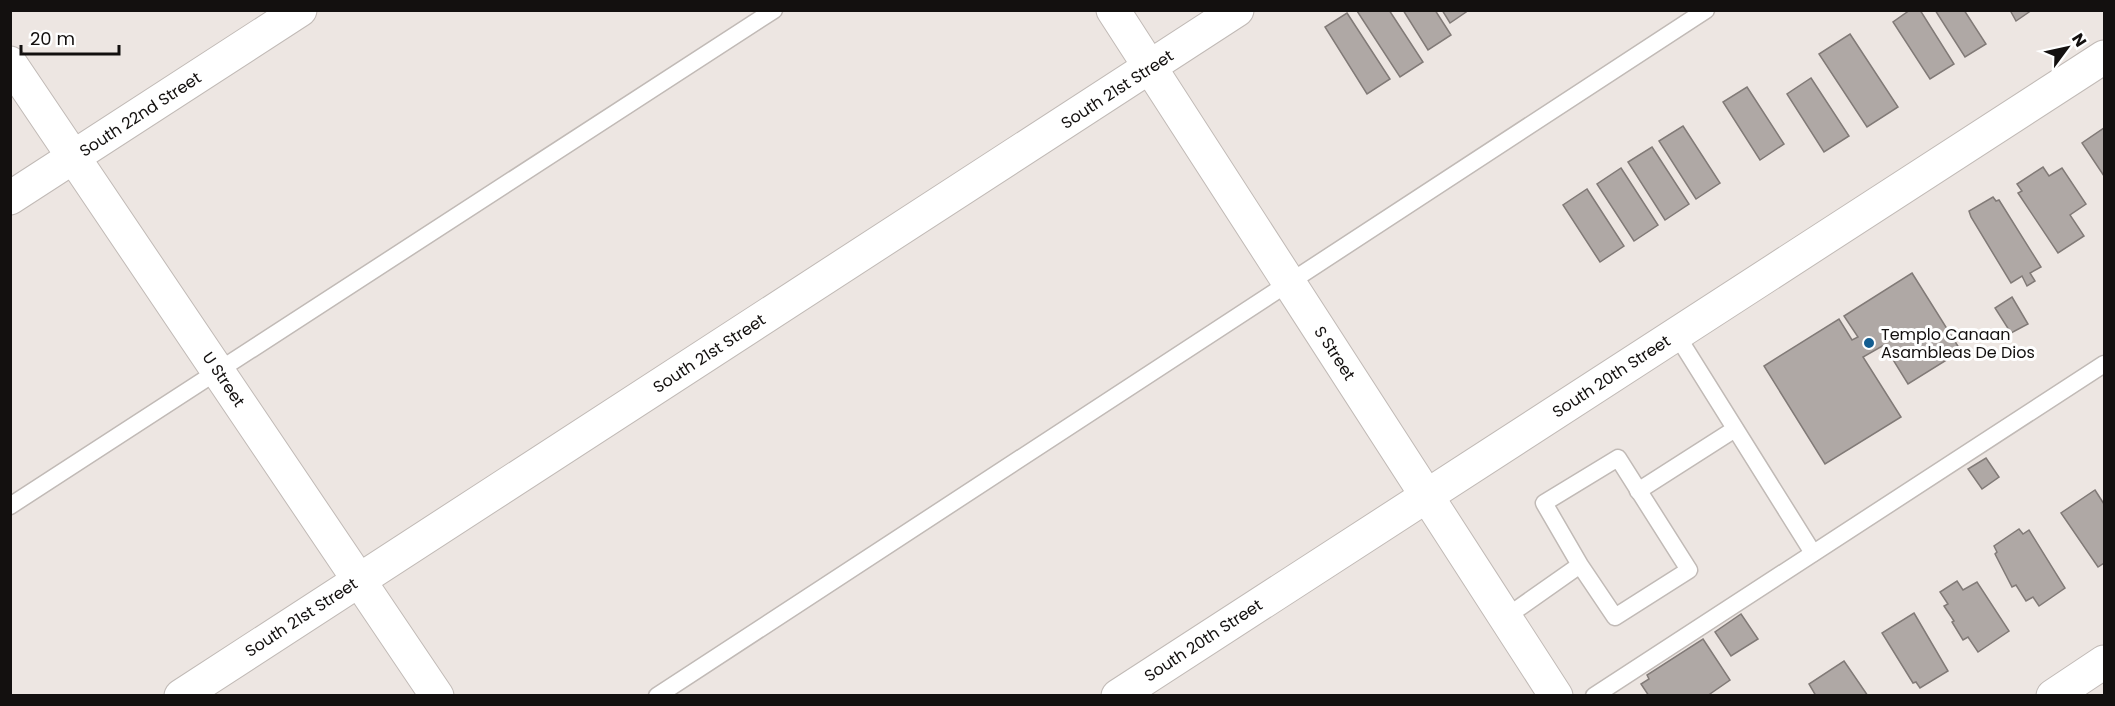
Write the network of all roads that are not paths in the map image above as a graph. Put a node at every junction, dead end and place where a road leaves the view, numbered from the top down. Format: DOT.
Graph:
graph roads {
  1 [pos="300,10"];
  2 [pos="774,10"];
  3 [pos="1113,10"];
  4 [pos="1237,10"];
  5 [pos="1706,10"];
  6 [pos="2104,57"];
  7 [pos="10,63"];
  8 [pos="1150,67"];
  9 [pos="74,157"];
  10 [pos="10,198"];
  11 [pos="1289,282"];
  12 [pos="1676,334"];
  13 [pos="2104,364"];
  14 [pos="218,370"];
  15 [pos="1735,429"];
  16 [pos="1638,490"];
  17 [pos="1427,495"];
  18 [pos="10,506"];
  19 [pos="1813,553"];
  20 [pos="1581,565"];
  21 [pos="359,580"];
  22 [pos="1506,617"];
  23 [pos="2104,662"];
  24 [pos="181,696"];
  25 [pos="436,696"];
  26 [pos="657,696"];
  27 [pos="1118,696"];
  28 [pos="1556,696"];
  29 [pos="1594,696"];
  30 [pos="2054,696"];
  1 -- 9 [label="street, South 22nd Street"];
  2 -- 14 [label="lane"];
  3 -- 8 [label="street, S Street"];
  4 -- 8 [label="street, South 21st Street"];
  5 -- 11 [label="lane"];
  6 -- 12 [label="street, South 20th Street"];
  7 -- 9 [label="street, U Street"];
  8 -- 11 [label="street, S Street"];
  8 -- 21 [label="street, South 21st Street"];
  9 -- 10 [label="street, South 22nd Street"];
  9 -- 14 [label="street, U Street"];
  11 -- 17 [label="street, S Street"];
  11 -- 26 [label="lane"];
  12 -- 15 [label="lane"];
  12 -- 17 [label="street, South 20th Street"];
  13 -- 19 [label="lane"];
  14 -- 18 [label="lane"];
  14 -- 21 [label="street, U Street"];
  15 -- 16 [label="lane"];
  15 -- 19 [label="lane"];
  16 -- 20 [label="lane"];
  16 -- 20 [label="lane"];
  17 -- 22 [label="street, S Street"];
  17 -- 27 [label="street, South 20th Street"];
  19 -- 29 [label="lane"];
  20 -- 22 [label="lane"];
  21 -- 24 [label="street, South 21st Street"];
  21 -- 25 [label="street, U Street"];
  22 -- 28 [label="street, S Street"];
  23 -- 30 [label="street"];
}
